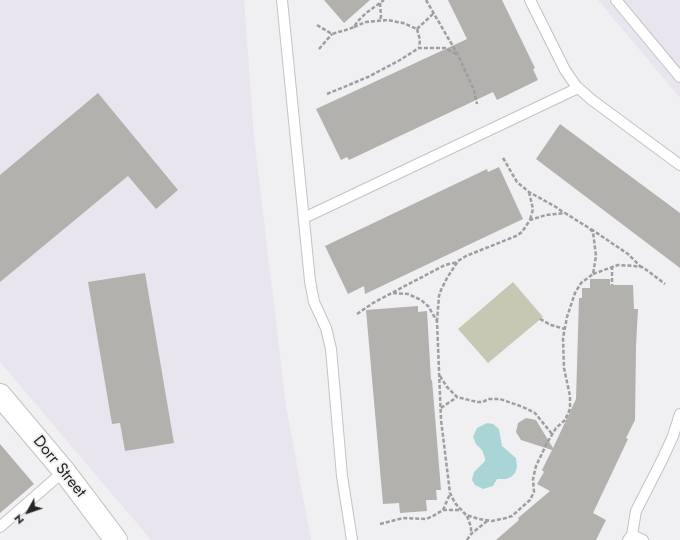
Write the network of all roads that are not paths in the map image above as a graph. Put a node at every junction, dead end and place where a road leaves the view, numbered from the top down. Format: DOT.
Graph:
graph roads {
  1 [pos="282,0"];
  2 [pos="530,0"];
  3 [pos="616,0"];
  4 [pos="680,77"];
  5 [pos="578,88"];
  6 [pos="680,165"];
  7 [pos="304,218"];
  8 [pos="0,395"];
  9 [pos="680,414"];
  10 [pos="64,470"];
  11 [pos="0,526"];
  12 [pos="630,537"];
  13 [pos="114,539"];
  14 [pos="352,540"];
  15 [pos="643,540"];
  1 -- 7 [label="lane"];
  2 -- 5 [label="lane"];
  3 -- 4 [label="lane"];
  5 -- 6 [label="lane"];
  5 -- 7 [label="lane"];
  7 -- 14 [label="lane"];
  8 -- 10 [label="main road, Dorr Street"];
  9 -- 12 [label="lane"];
  10 -- 11 [label="lane"];
  10 -- 13 [label="main road, Dorr Street"];
  12 -- 15 [label="lane"];
}
